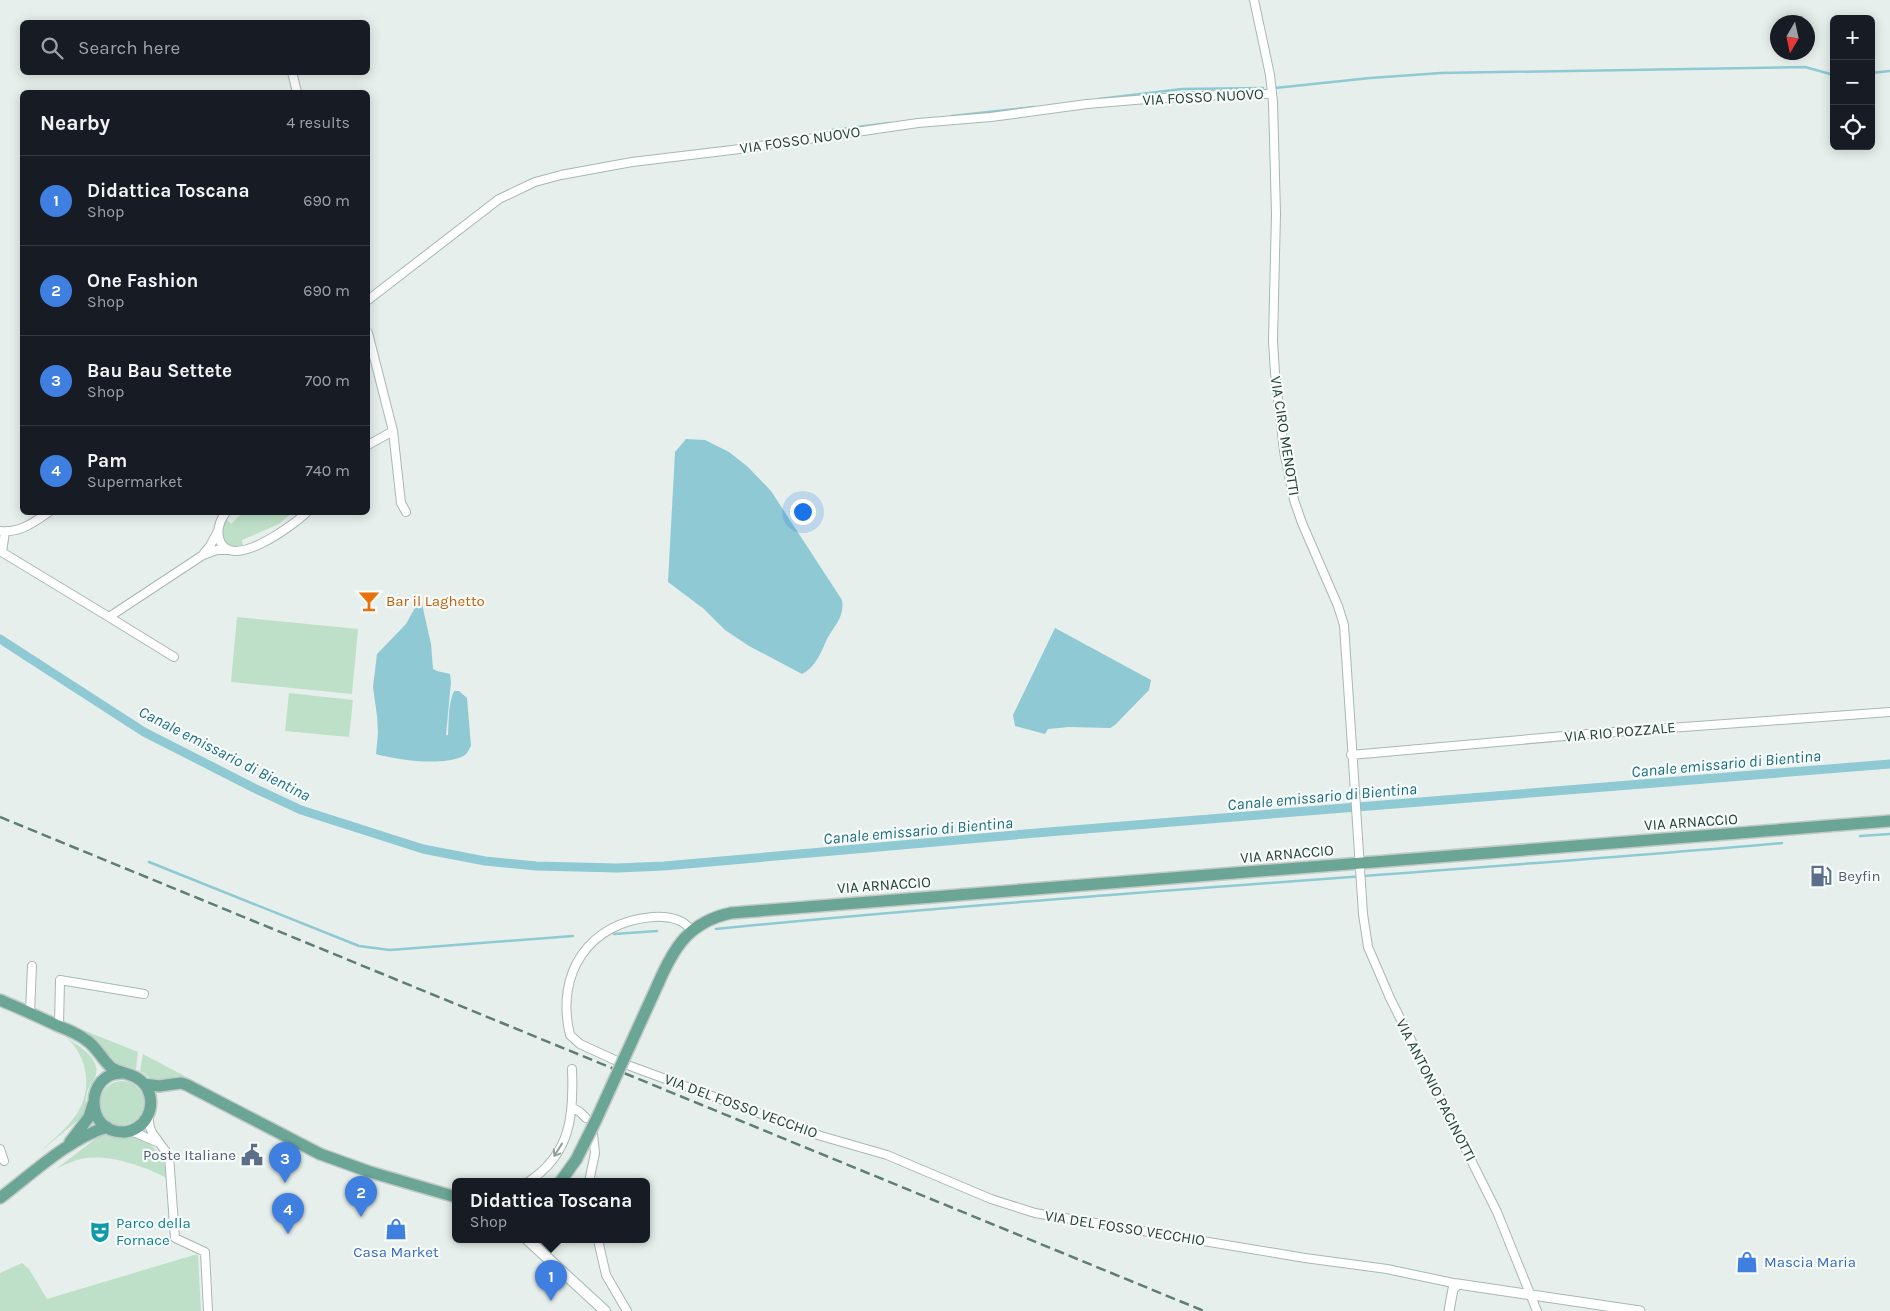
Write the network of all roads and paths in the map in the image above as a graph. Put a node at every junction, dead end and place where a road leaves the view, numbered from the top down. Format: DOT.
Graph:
graph roads {
  1 [pos="1254,0"];
  2 [pos="293,75"];
  3 [pos="296,90"];
  4 [pos="1272,94"];
  5 [pos="370,298"];
  6 [pos="370,340"];
  7 [pos="393,431"];
  8 [pos="370,444"];
  9 [pos="406,512"];
  10 [pos="44,515"];
  11 [pos="224,515"];
  12 [pos="304,515"];
  13 [pos="218,530"];
  14 [pos="3,531"];
  15 [pos="229,550"];
  16 [pos="1,552"];
  17 [pos="202,555"];
  18 [pos="109,617"];
  19 [pos="174,657"];
  20 [pos="1890,712"];
  21 [pos="1351,755"];
  22 [pos="1890,821"];
  23 [pos="1359,873"];
  24 [pos="691,930"];
  25 [pos="32,966"];
  26 [pos="144,994"];
  27 [pos="0,1000"];
  28 [pos="30,1013"];
  29 [pos="59,1026"];
  30 [pos="76,1034"];
  31 [pos="617,1061"];
  32 [pos="630,1066"];
  33 [pos="572,1069"];
  34 [pos="123,1073"];
  35 [pos="100,1084"];
  36 [pos="144,1084"];
  37 [pos="197,1090"];
  38 [pos="151,1103"];
  39 [pos="93,1104"];
  40 [pos="573,1108"];
  41 [pos="148,1115"];
  42 [pos="586,1118"];
  43 [pos="107,1127"];
  44 [pos="131,1131"];
  45 [pos="593,1134"];
  46 [pos="159,1143"];
  47 [pos="66,1147"];
  48 [pos="0,1149"];
  49 [pos="4,1162"];
  50 [pos="533,1178"];
  51 [pos="563,1178"];
  52 [pos="590,1178"];
  53 [pos="452,1195"];
  54 [pos="0,1198"];
  55 [pos="531,1243"];
  56 [pos="599,1243"];
  57 [pos="1458,1284"];
  58 [pos="1530,1295"];
  59 [pos="208,1311"];
  60 [pos="606,1311"];
  61 [pos="627,1311"];
  62 [pos="1449,1311"];
  63 [pos="1538,1311"];
  64 [pos="1640,1311"];
  1 -- 4 [label="street, VIA CIRO MENOTTI"];
  2 -- 3 [label="street"];
  4 -- 5 [label="street, VIA FOSSO NUOVO"];
  4 -- 21 [label="street, VIA CIRO MENOTTI"];
  6 -- 7 [label="street"];
  7 -- 8 [label="street"];
  7 -- 9 [label="street"];
  10 -- 14 [label="street"];
  11 -- 13 [label="street"];
  12 -- 15 [label="street"];
  13 -- 15 [label="street"];
  13 -- 17 [label="street"];
  14 -- 16 [label="street"];
  15 -- 17 [label="street"];
  16 -- 18 [label="street"];
  17 -- 18 [label="street"];
  18 -- 19 [label="street"];
  20 -- 21 [label="street, VIA RIO POZZALE"];
  21 -- 23 [label="street, VIA CIRO MENOTTI"];
  22 -- 23 [label="main road, VIA ARNACCIO"];
  23 -- 24 [label="main road, VIA ARNACCIO"];
  23 -- 58 [label="street, VIA ANTONIO PACINOTTI"];
  24 -- 31 [label="street"];
  24 -- 51 [label="main road, VIA ARNACCIO, bridge"];
  25 -- 28 [label="street"];
  26 -- 29 [label="street"];
  27 -- 28 [label="main road"];
  28 -- 29 [label="main road"];
  29 -- 30 [label="main road"];
  30 -- 34 [label="main road"];
  30 -- 35 [label="main road"];
  32 -- 57 [label="street, VIA DEL FOSSO VECCHIO"];
  33 -- 40 [label="street"];
  34 -- 35 [label="main road"];
  34 -- 36 [label="main road"];
  35 -- 39 [label="main road"];
  36 -- 37 [label="main road"];
  36 -- 38 [label="main road"];
  37 -- 38 [label="main road"];
  37 -- 53 [label="main road"];
  38 -- 41 [label="main road"];
  39 -- 43 [label="main road"];
  39 -- 47 [label="main road"];
  40 -- 42 [label="street"];
  40 -- 50 [label="street, one-way"];
  41 -- 44 [label="main road"];
  41 -- 46 [label="street"];
  43 -- 44 [label="main road"];
  43 -- 47 [label="main road"];
  44 -- 46 [label="street"];
  45 -- 52 [label="street"];
  46 -- 59 [label="street"];
  47 -- 54 [label="main road"];
  48 -- 49 [label="street"];
  55 -- 60 [label="main road"];
  56 -- 61 [label="street"];
  57 -- 58 [label="street, VIA DEL FOSSO VECCHIO"];
  57 -- 62 [label="street"];
  58 -- 63 [label="street, VIA ANTONIO PACINOTTI"];
  58 -- 64 [label="street, VIA DEL FOSSO VECCHIO"];
}
